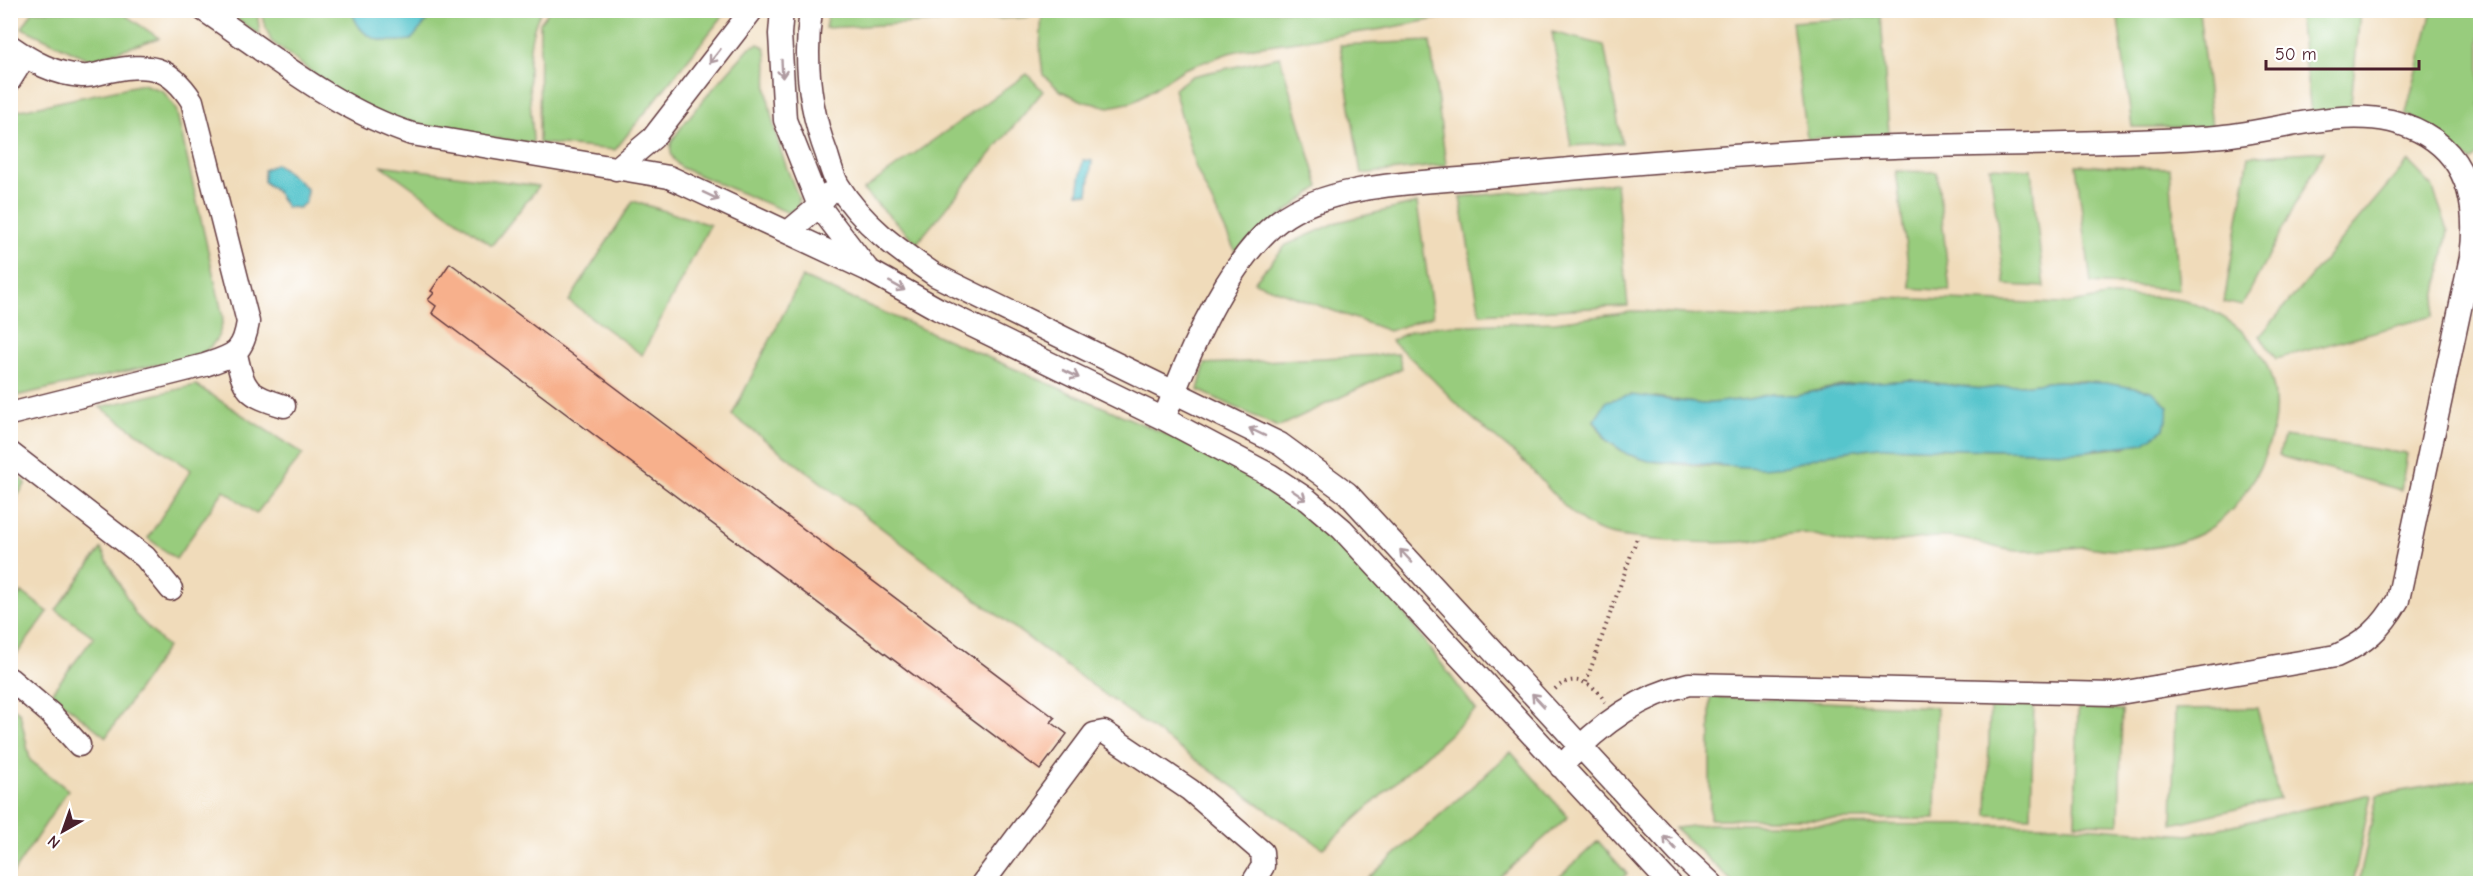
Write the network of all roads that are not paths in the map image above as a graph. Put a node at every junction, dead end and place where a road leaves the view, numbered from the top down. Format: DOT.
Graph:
graph roads {
  1 [pos="204,10"];
  2 [pos="782,10"];
  3 [pos="811,10"];
  4 [pos="747,17"];
  5 [pos="780,34"];
  6 [pos="806,42"];
  7 [pos="18,51"];
  8 [pos="10,80"];
  9 [pos="653,138"];
  10 [pos="616,169"];
  11 [pos="669,177"];
  12 [pos="837,184"];
  13 [pos="819,206"];
  14 [pos="788,232"];
  15 [pos="868,270"];
  16 [pos="236,354"];
  17 [pos="1174,391"];
  18 [pos="284,406"];
  19 [pos="10,414"];
  20 [pos="1164,419"];
  21 [pos="10,453"];
  22 [pos="171,589"];
  23 [pos="10,679"];
  24 [pos="79,745"];
  25 [pos="1580,745"];
  26 [pos="1561,767"];
  27 [pos="982,884"];
  28 [pos="1251,884"];
  29 [pos="1670,884"];
  30 [pos="1712,884"];
  1 -- 10 [label="street"];
  2 -- 5 [label="street"];
  3 -- 6 [label="street"];
  4 -- 5 [label="street"];
  4 -- 9 [label="street, one-way"];
  5 -- 6 [label="street"];
  5 -- 13 [label="street, one-way"];
  6 -- 12 [label="street"];
  7 -- 8 [label="street"];
  7 -- 16 [label="street"];
  9 -- 10 [label="street"];
  9 -- 11 [label="street"];
  10 -- 11 [label="street"];
  11 -- 14 [label="street, one-way"];
  12 -- 13 [label="street"];
  12 -- 17 [label="street"];
  13 -- 14 [label="street"];
  13 -- 15 [label="street"];
  14 -- 15 [label="street"];
  15 -- 20 [label="street, one-way"];
  16 -- 18 [label="street"];
  16 -- 19 [label="street"];
  17 -- 20 [label="street"];
  25 -- 17 [label="street, one-way"];
  17 -- 25 [label="street"];
  20 -- 26 [label="street, one-way"];
  21 -- 22 [label="street"];
  23 -- 24 [label="street"];
  25 -- 26 [label="street"];
  30 -- 25 [label="street, one-way"];
  26 -- 29 [label="street"];
  27 -- 28 [label="street"];
}
